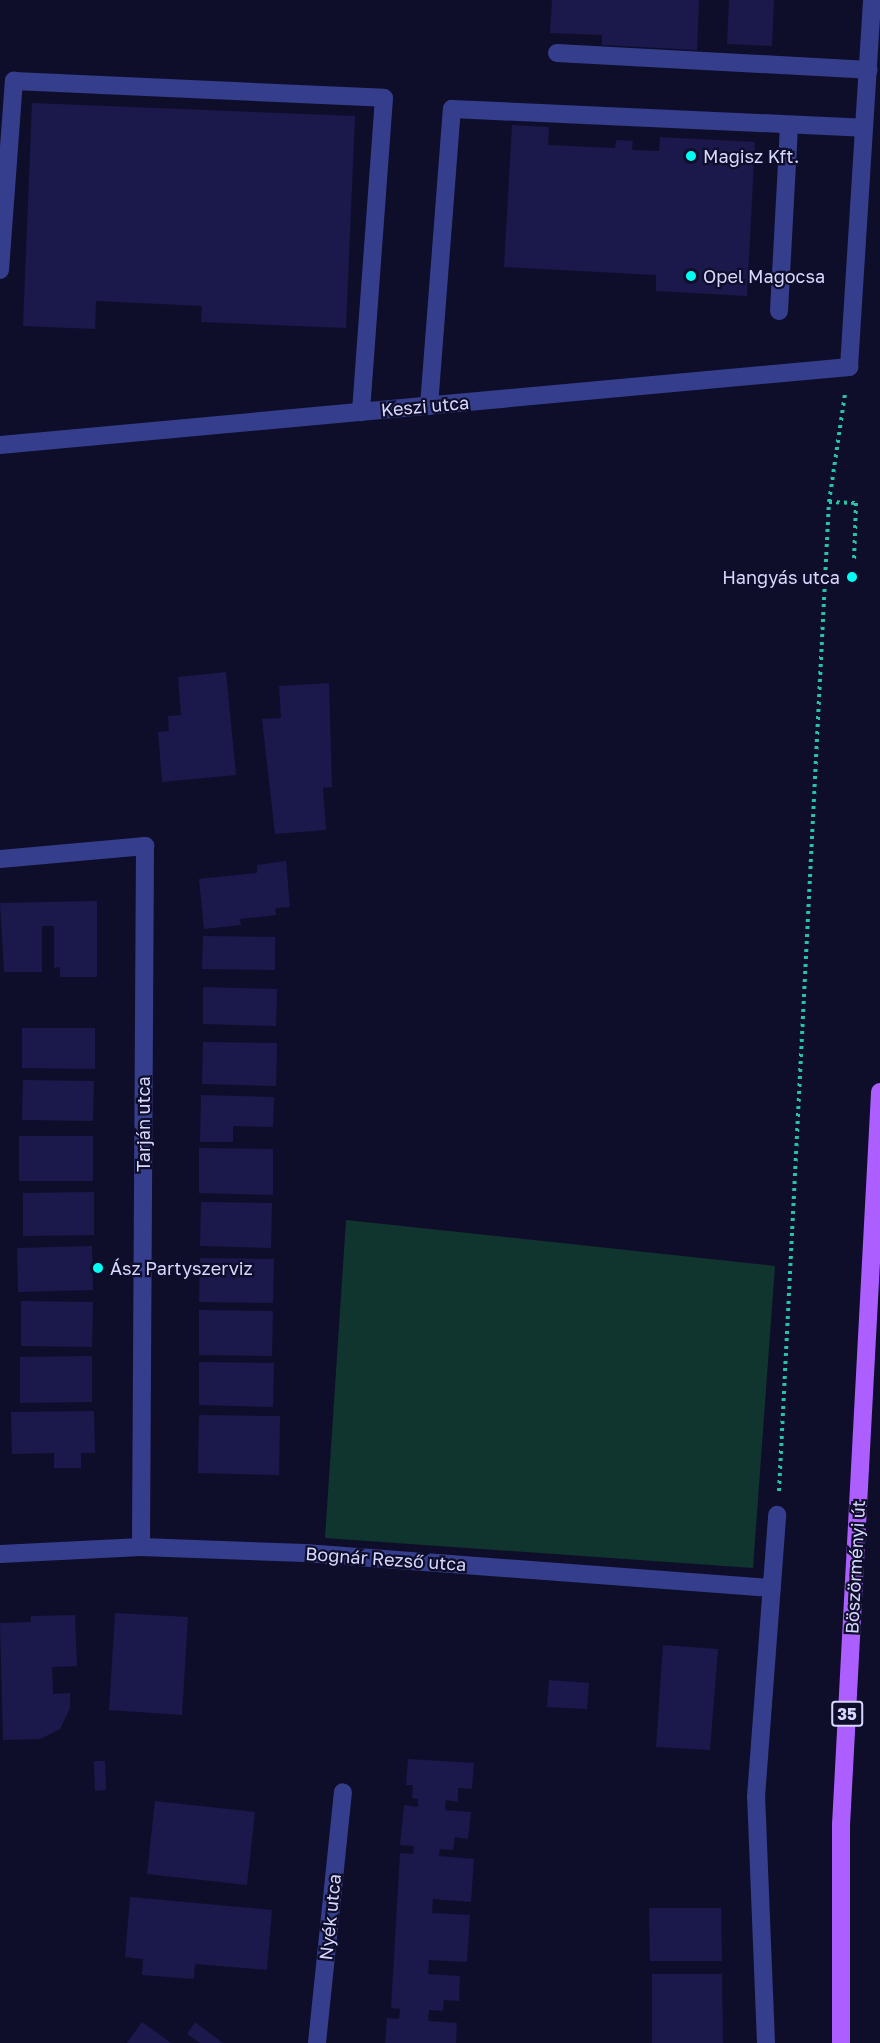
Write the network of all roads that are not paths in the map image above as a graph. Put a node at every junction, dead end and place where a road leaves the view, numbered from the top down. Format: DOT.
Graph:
graph roads {
  1 [pos="872,0"];
  2 [pos="557,53"];
  3 [pos="869,70"];
  4 [pos="789,125"];
  5 [pos="863,128"];
  6 [pos="0,270"];
  7 [pos="779,311"];
  8 [pos="429,406"];
  9 [pos="361,412"];
  10 [pos="0,445"];
  11 [pos="0,859"];
  12 [pos="880,1092"];
  13 [pos="777,1515"];
  14 [pos="141,1547"];
  15 [pos="0,1554"];
  16 [pos="772,1588"];
  17 [pos="343,1792"];
  18 [pos="317,2043"];
  19 [pos="766,2043"];
  20 [pos="841,2043"];
  1 -- 3 [label="street"];
  2 -- 3 [label="street"];
  3 -- 5 [label="street"];
  4 -- 5 [label="street"];
  4 -- 7 [label="street"];
  4 -- 8 [label="street"];
  5 -- 8 [label="street, Keszi utca"];
  6 -- 9 [label="street"];
  8 -- 9 [label="street, Keszi utca"];
  9 -- 10 [label="street, Keszi utca"];
  11 -- 14 [label="street, Tarján utca"];
  12 -- 20 [label="main road, Böszörményi út / 35"];
  13 -- 16 [label="street"];
  14 -- 15 [label="street, Bognár Rezső utca"];
  14 -- 16 [label="street, Bognár Rezső utca"];
  16 -- 19 [label="street"];
  17 -- 18 [label="street, Nyék utca"];
}
